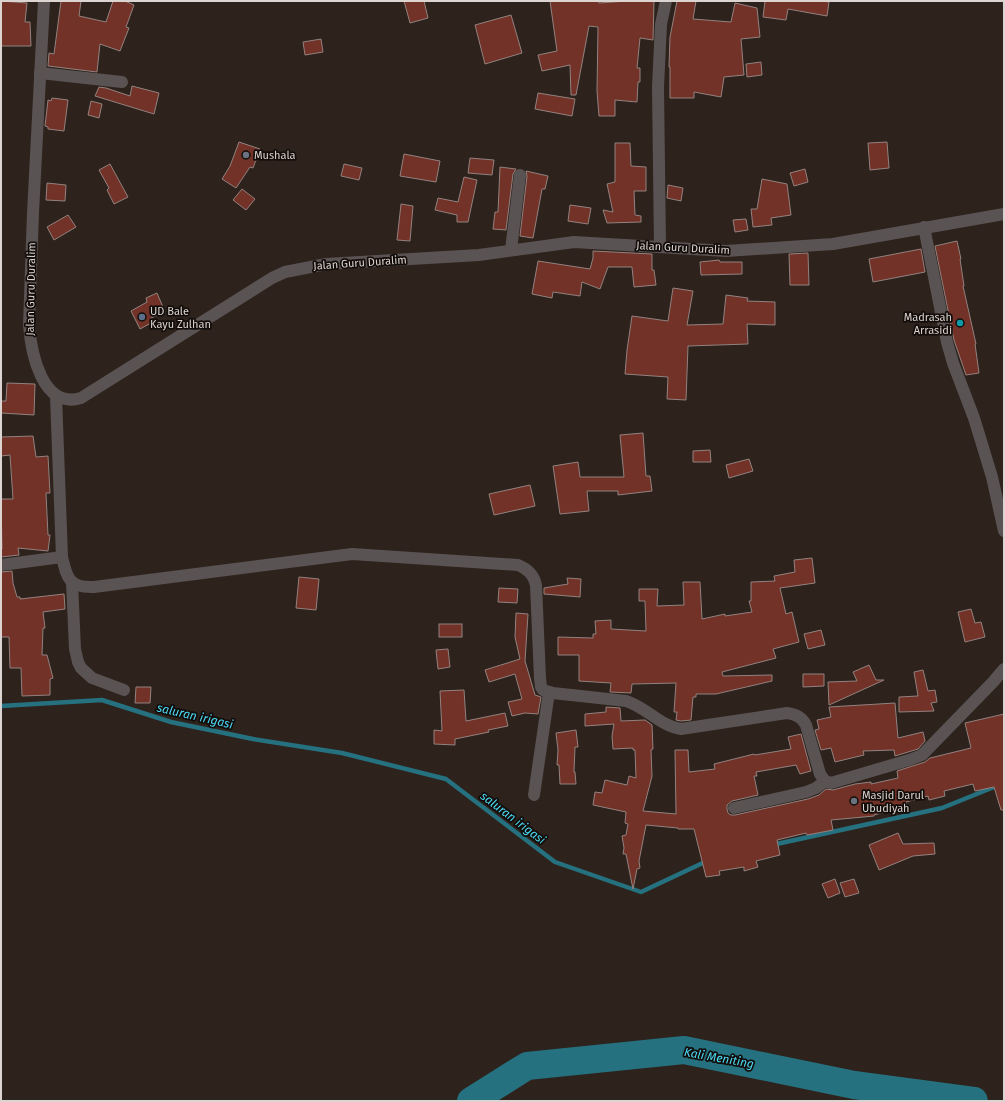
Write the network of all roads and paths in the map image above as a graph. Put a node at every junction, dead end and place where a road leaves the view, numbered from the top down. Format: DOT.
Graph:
graph roads {
  1 [pos="44,1"];
  2 [pos="666,1"];
  3 [pos="40,73"];
  4 [pos="122,82"];
  5 [pos="520,175"];
  6 [pos="1004,214"];
  7 [pos="924,227"];
  8 [pos="660,247"];
  9 [pos="511,250"];
  10 [pos="56,396"];
  11 [pos="1004,531"];
  12 [pos="62,557"];
  13 [pos="1,565"];
  14 [pos="72,582"];
  15 [pos="1004,669"];
  16 [pos="124,690"];
  17 [pos="549,692"];
  18 [pos="825,781"];
  19 [pos="534,794"];
  20 [pos="734,808"];
  1 -- 3 [label="street, Jalan Guru Duralim"];
  2 -- 8 [label="street"];
  3 -- 4 [label="street"];
  3 -- 10 [label="street, Jalan Guru Duralim"];
  5 -- 9 [label="street"];
  6 -- 7 [label="street, Jalan Guru Duralim"];
  7 -- 8 [label="street, Jalan Guru Duralim"];
  7 -- 11 [label="street"];
  8 -- 9 [label="street, Jalan Guru Duralim"];
  9 -- 10 [label="street, Jalan Guru Duralim"];
  10 -- 12 [label="street"];
  12 -- 13 [label="street"];
  12 -- 14 [label="street"];
  14 -- 16 [label="street"];
  14 -- 17 [label="street"];
  15 -- 18 [label="street"];
  17 -- 18 [label="street"];
  17 -- 19 [label="street"];
  18 -- 20 [label="street"];
}
